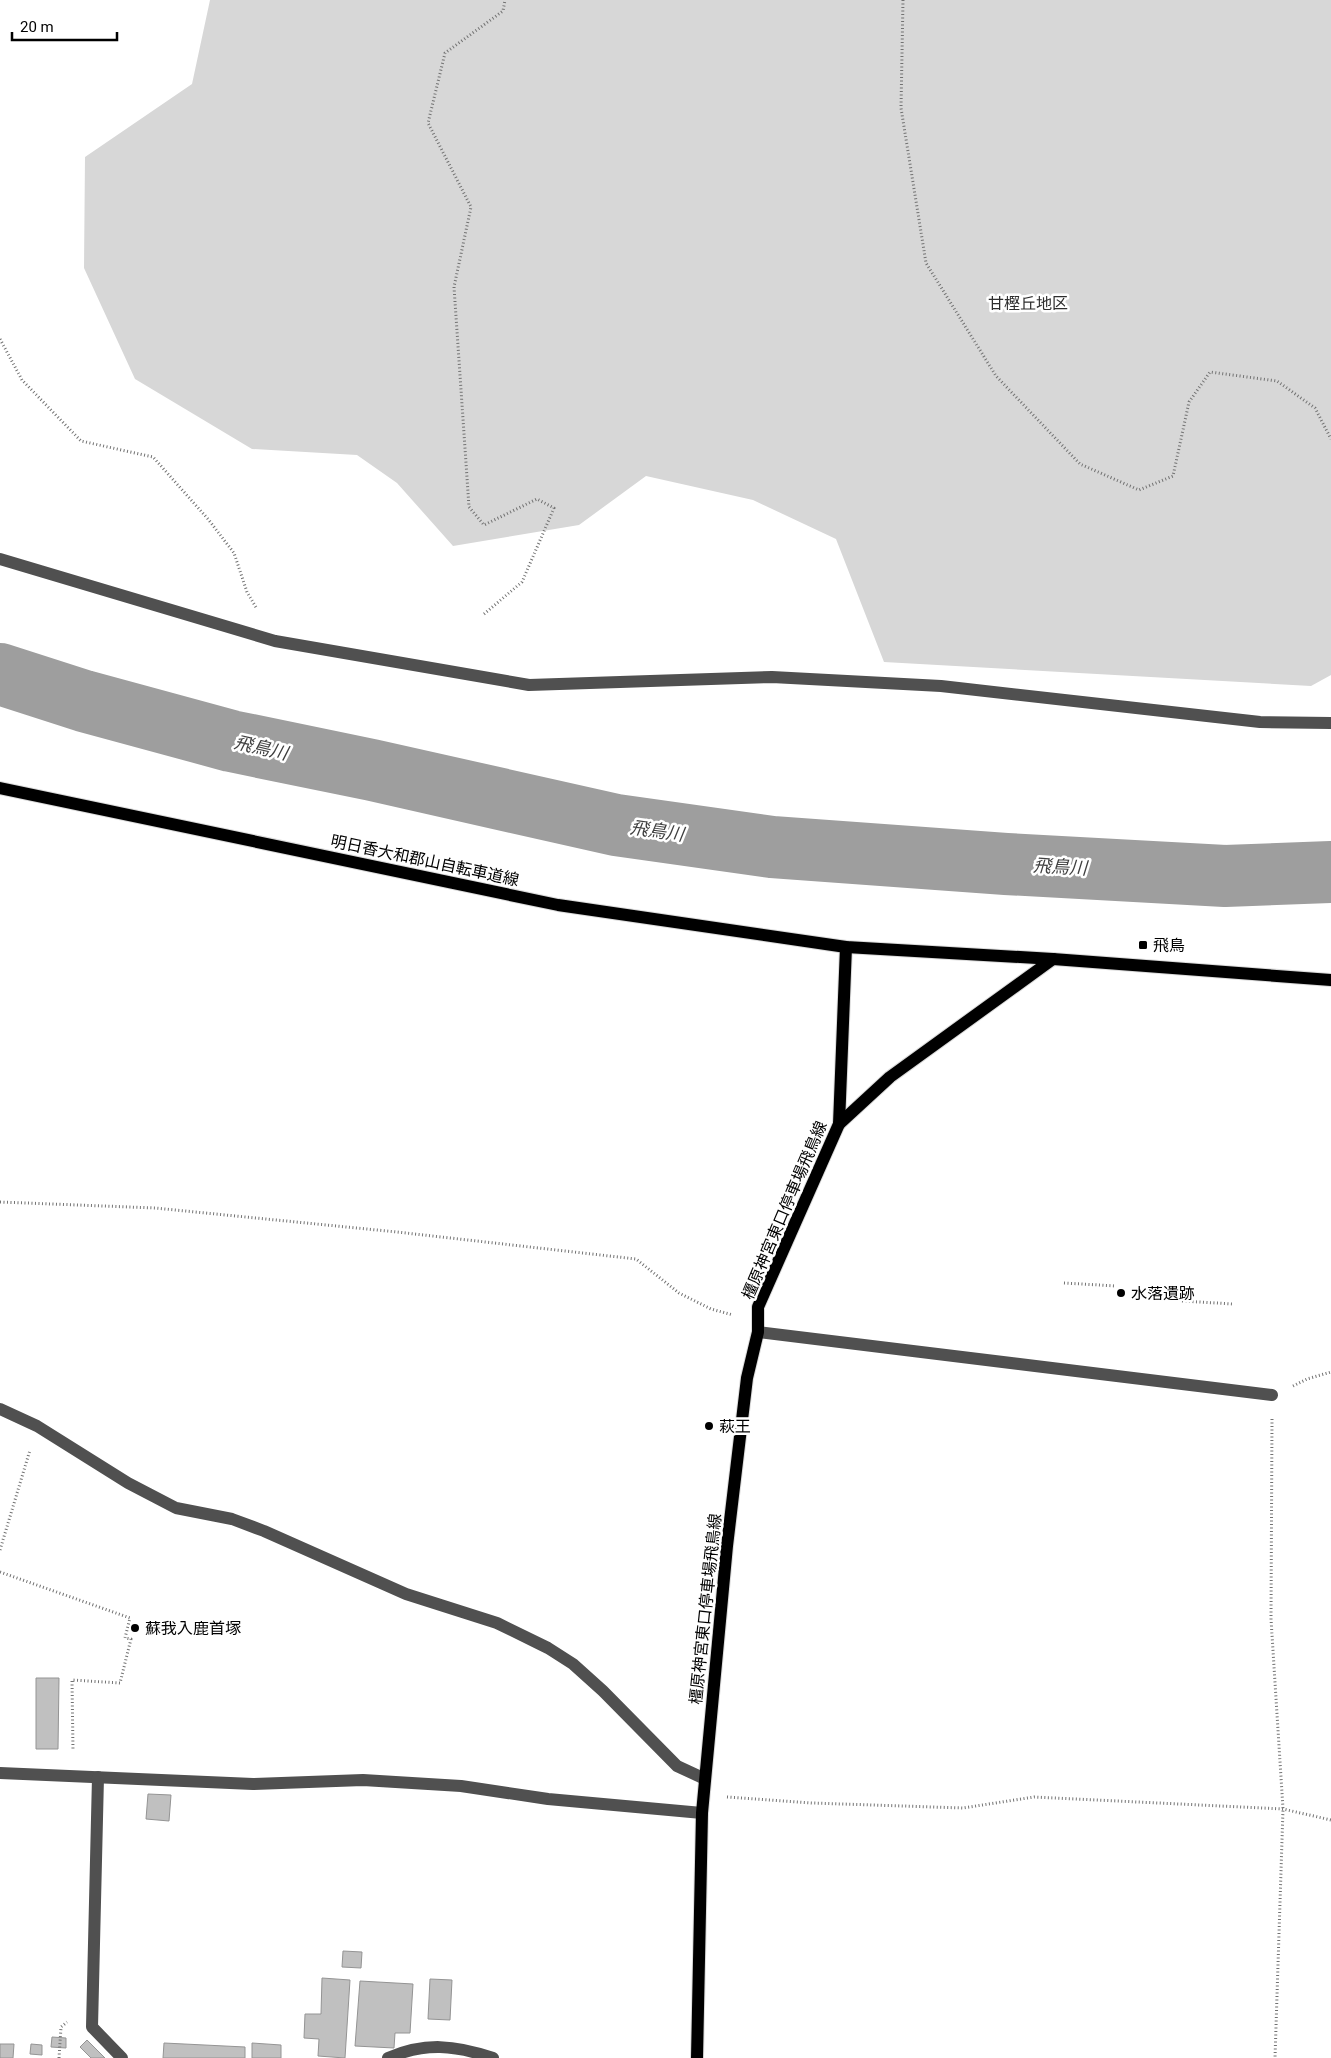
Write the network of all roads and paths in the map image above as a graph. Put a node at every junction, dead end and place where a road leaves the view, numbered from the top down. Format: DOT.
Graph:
graph roads {
  1 [pos="505,0"];
  2 [pos="903,0"];
  3 [pos="0,339"];
  4 [pos="1331,440"];
  5 [pos="0,558"];
  6 [pos="484,614"];
  7 [pos="275,641"];
  8 [pos="1331,723"];
  9 [pos="0,788"];
  10 [pos="846,948"];
  11 [pos="1053,959"];
  12 [pos="1331,980"];
  13 [pos="839,1124"];
  14 [pos="0,1202"];
  15 [pos="1064,1283"];
  16 [pos="1116,1286"];
  17 [pos="1182,1301"];
  18 [pos="1232,1304"];
  19 [pos="758,1326"];
  20 [pos="1331,1372"];
  21 [pos="1272,1396"];
  22 [pos="0,1409"];
  23 [pos="37,1426"];
  24 [pos="0,1550"];
  25 [pos="0,1572"];
  26 [pos="0,1773"];
  27 [pos="74,1776"];
  28 [pos="98,1777"];
  29 [pos="705,1779"];
  30 [pos="704,1796"];
  31 [pos="1283,1809"];
  32 [pos="702,1813"];
  33 [pos="1331,1820"];
  34 [pos="122,2058"];
  35 [pos="388,2058"];
  36 [pos="493,2058"];
  37 [pos="697,2058"];
  38 [pos="1275,2058"];
  1 -- 6 [label="path"];
  2 -- 4 [label="path"];
  3 -- 7 [label="path"];
  5 -- 7 [label="street"];
  7 -- 8 [label="street"];
  9 -- 10 [label="main road, 明日香大和郡山自転車道線"];
  10 -- 11 [label="main road"];
  10 -- 13 [label="main road, 橿原神宮東口停車場飛鳥線"];
  11 -- 12 [label="main road"];
  11 -- 13 [label="main road"];
  13 -- 19 [label="main road, 橿原神宮東口停車場飛鳥線"];
  14 -- 19 [label="path"];
  15 -- 16 [label="path"];
  17 -- 18 [label="path"];
  19 -- 21 [label="street"];
  19 -- 29 [label="main road, 橿原神宮東口停車場飛鳥線"];
  20 -- 21 [label="path"];
  21 -- 31 [label="path"];
  22 -- 23 [label="street"];
  23 -- 24 [label="path"];
  23 -- 29 [label="street"];
  25 -- 27 [label="path"];
  26 -- 27 [label="street"];
  27 -- 28 [label="street"];
  28 -- 32 [label="street"];
  28 -- 34 [label="street"];
  29 -- 30 [label="main road, 橿原神宮東口停車場飛鳥線"];
  30 -- 31 [label="path"];
  30 -- 32 [label="main road, 橿原神宮東口停車場飛鳥線"];
  31 -- 33 [label="path"];
  31 -- 38 [label="path"];
  32 -- 37 [label="main road, 橿原神宮東口停車場飛鳥線"];
  35 -- 36 [label="street"];
}
